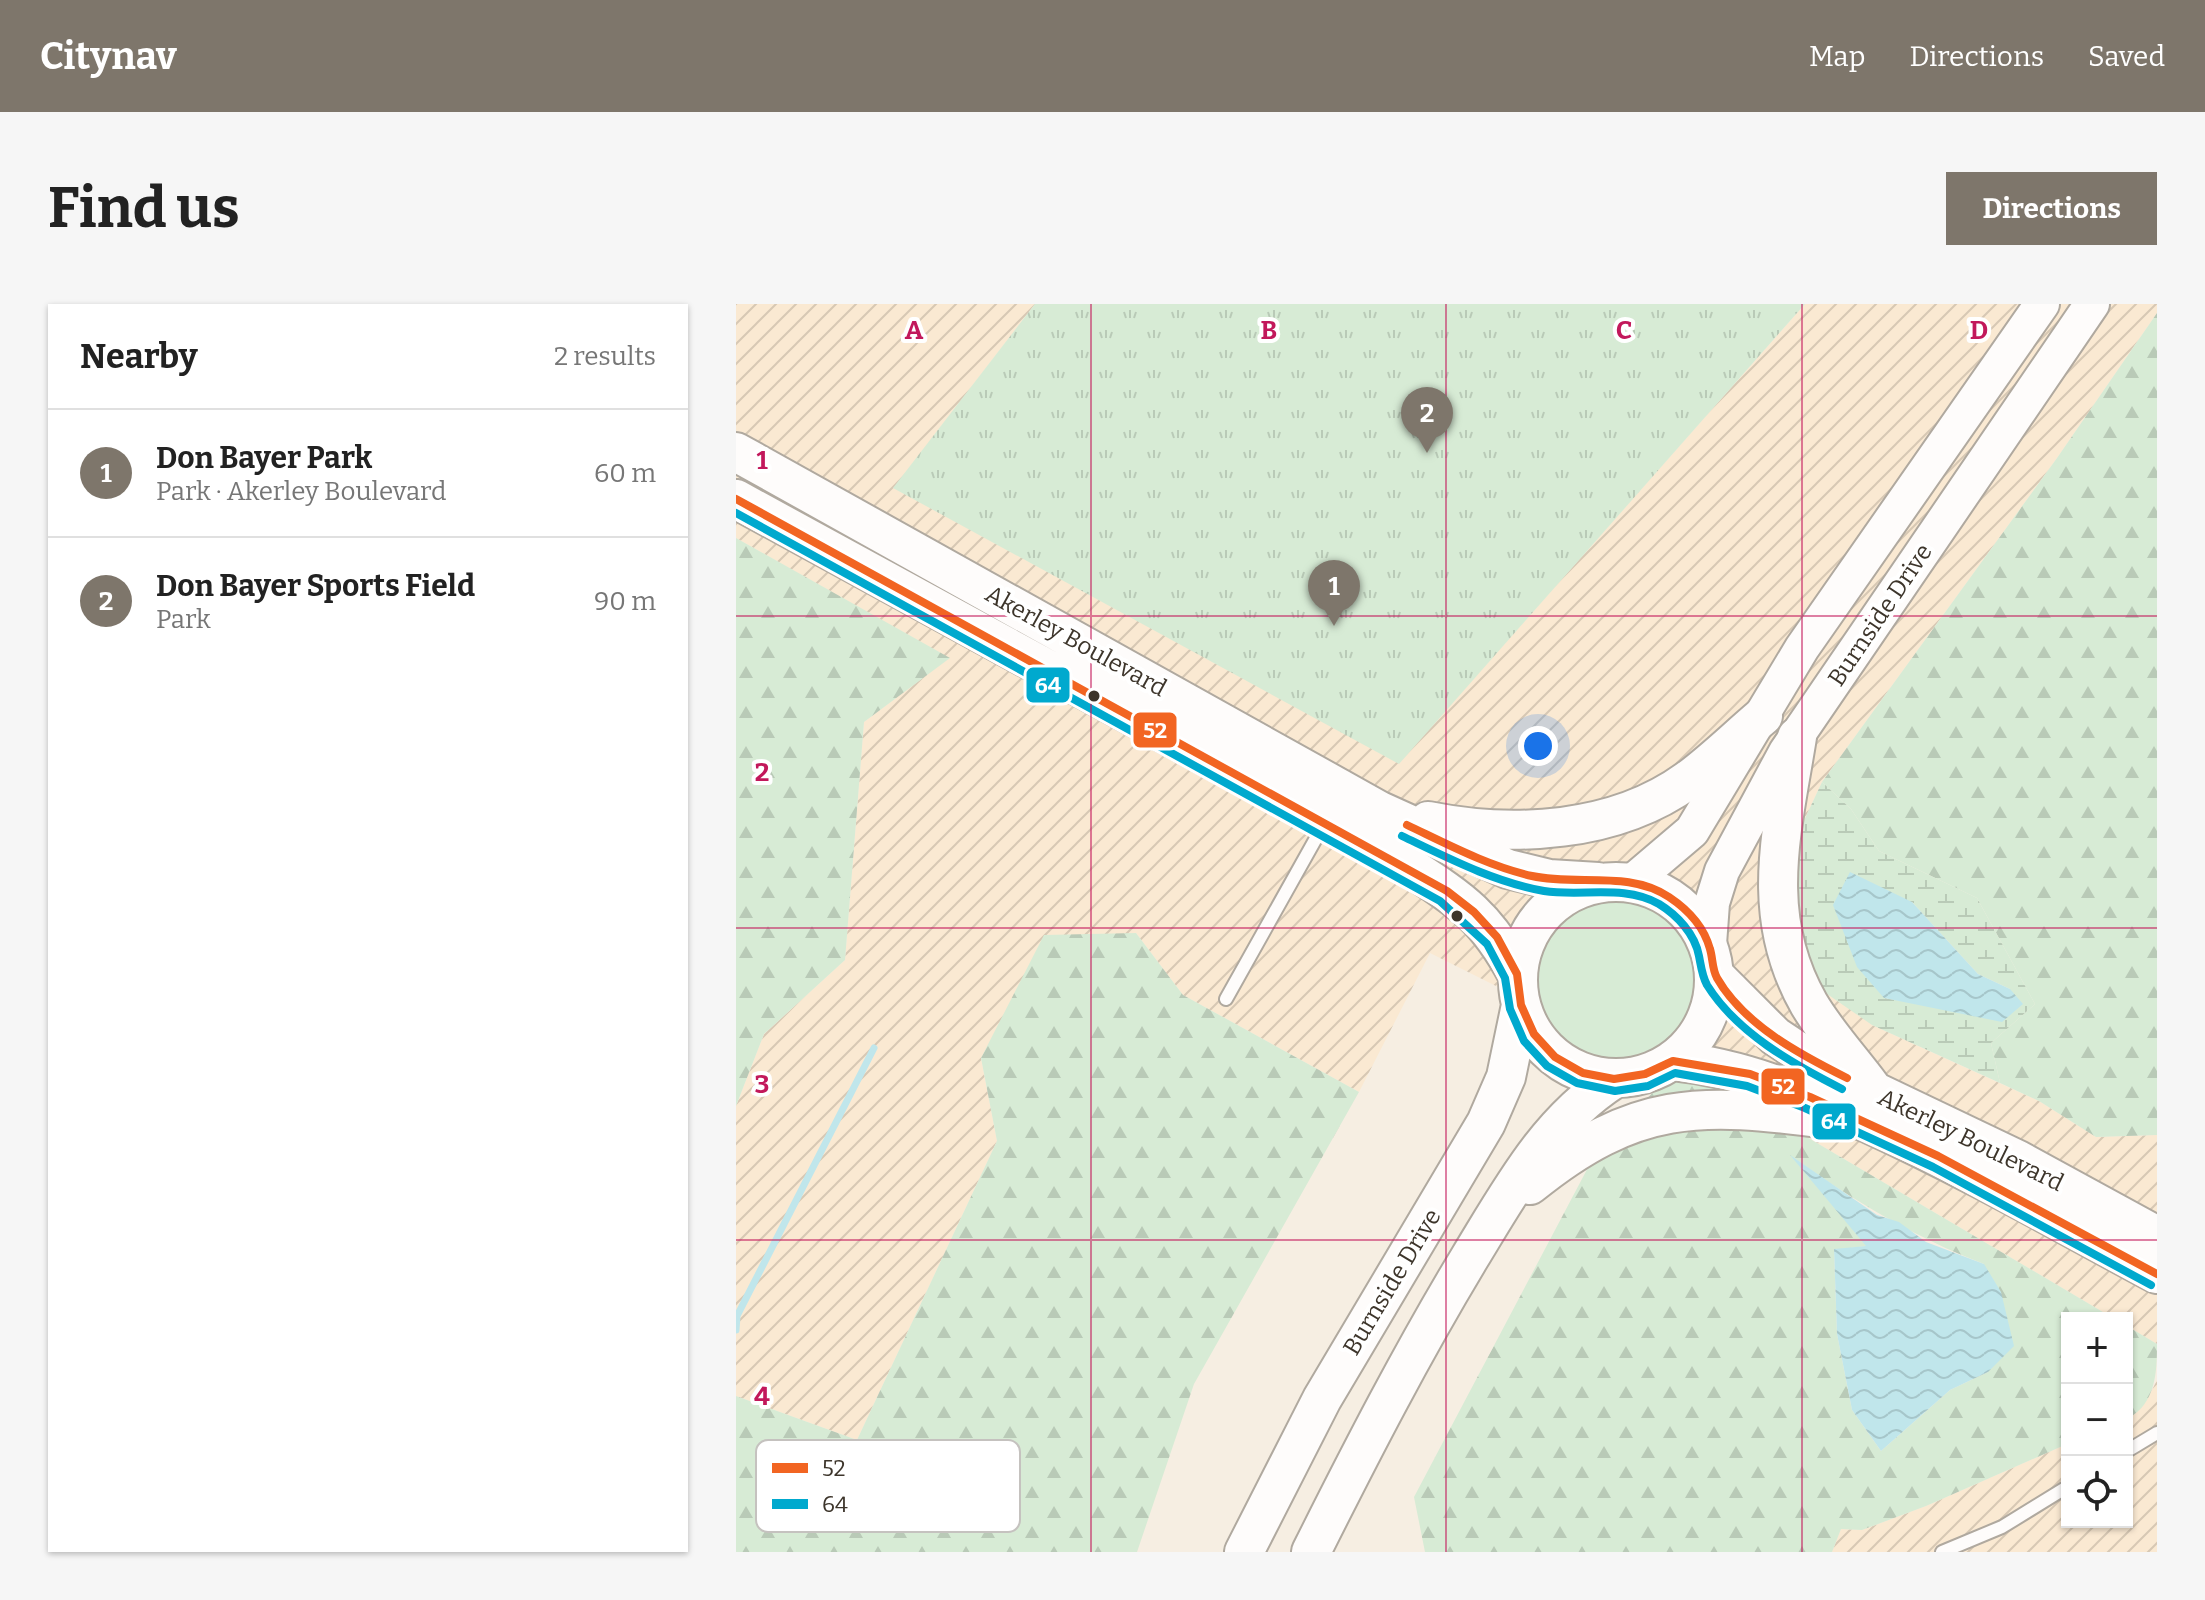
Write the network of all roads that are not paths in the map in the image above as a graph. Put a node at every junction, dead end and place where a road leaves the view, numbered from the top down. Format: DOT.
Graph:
graph roads {
  1 [pos="2042,304"];
  2 [pos="2092,304"];
  3 [pos="736,452"];
  4 [pos="736,499"];
  5 [pos="1763,716"];
  6 [pos="1797,737"];
  7 [pos="1380,811"];
  8 [pos="1326,821"];
  9 [pos="1615,882"];
  10 [pos="1712,960"];
  11 [pos="1519,990"];
  12 [pos="1226,999"];
  13 [pos="1673,1061"];
  14 [pos="1614,1079"];
  15 [pos="1870,1107"];
  16 [pos="1497,1213"];
  17 [pos="2157,1236"];
  18 [pos="2157,1274"];
  19 [pos="2157,1433"];
  20 [pos="2133,1447"];
  21 [pos="2061,1491"];
  22 [pos="1244,1552"];
  23 [pos="1311,1552"];
  24 [pos="1942,1552"];
  1 -- 5 [label="main road, Burnside Drive"];
  2 -- 6 [label="main road, Burnside Drive"];
  3 -- 7 [label="main road, Akerley Boulevard"];
  4 -- 8 [label="main road, Akerley Boulevard"];
  5 -- 7 [label="main road"];
  5 -- 9 [label="main road, Burnside Drive"];
  6 -- 10 [label="main road, Burnside Drive"];
  6 -- 15 [label="main road"];
  7 -- 9 [label="main road, Akerley Boulevard"];
  8 -- 11 [label="main road, Akerley Boulevard"];
  8 -- 12 [label="lane"];
  9 -- 10 [label="main road"];
  9 -- 11 [label="main road"];
  10 -- 13 [label="main road"];
  10 -- 15 [label="main road, Akerley Boulevard"];
  11 -- 14 [label="main road"];
  11 -- 22 [label="main road, Burnside Drive"];
  13 -- 14 [label="main road"];
  13 -- 15 [label="main road, Akerley Boulevard"];
  14 -- 16 [label="main road"];
  15 -- 16 [label="main road"];
  15 -- 17 [label="main road, Akerley Boulevard"];
  15 -- 18 [label="main road, Akerley Boulevard"];
  16 -- 23 [label="main road"];
  19 -- 20 [label="lane"];
  21 -- 24 [label="lane"];
}
